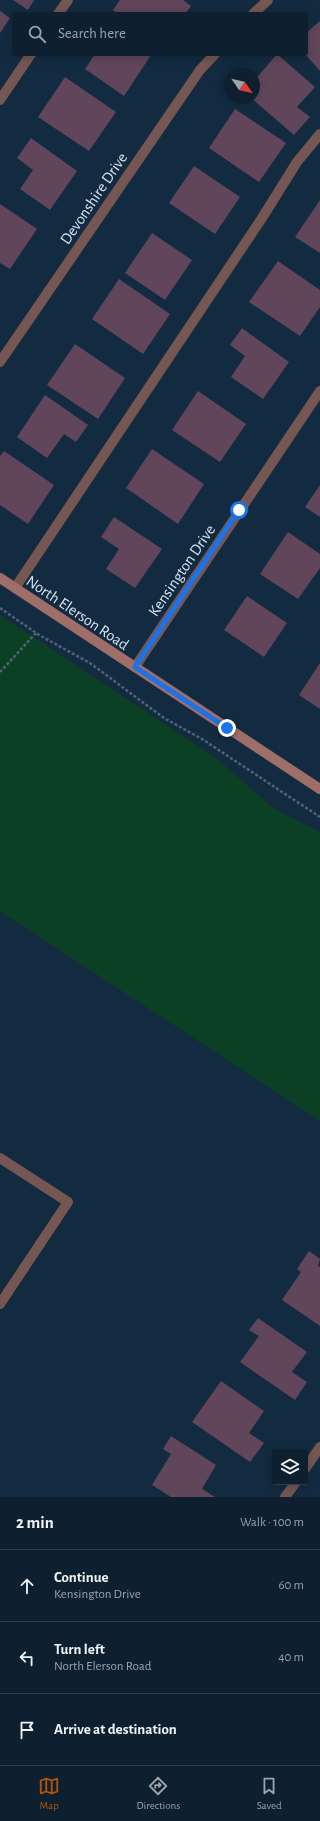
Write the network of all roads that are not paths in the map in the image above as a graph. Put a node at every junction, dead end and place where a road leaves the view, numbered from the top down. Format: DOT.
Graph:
graph roads {
  1 [pos="68,0"];
  2 [pos="268,0"];
  3 [pos="59,12"];
  4 [pos="255,12"];
  5 [pos="30,56"];
  6 [pos="212,56"];
  7 [pos="0,100"];
  8 [pos="320,134"];
  9 [pos="0,362"];
  10 [pos="320,391"];
  11 [pos="0,578"];
  12 [pos="15,588"];
  13 [pos="135,667"];
  14 [pos="320,789"];
  15 [pos="0,1158"];
  16 [pos="0,1304"];
  17 [pos="320,1447"];
  18 [pos="308,1465"];
  19 [pos="294,1485"];
  20 [pos="285,1497"];
  1 -- 3 [label="street"];
  2 -- 4 [label="street"];
  5 -- 7 [label="street"];
  6 -- 9 [label="street, Devonshire Drive"];
  8 -- 12 [label="street"];
  10 -- 13 [label="street, Kensington Drive"];
  11 -- 12 [label="street, North Elerson Road"];
  12 -- 13 [label="street, North Elerson Road"];
  13 -- 14 [label="street, North Elerson Road"];
  15 -- 16 [label="street"];
  17 -- 18 [label="street"];
  19 -- 20 [label="street"];
}
